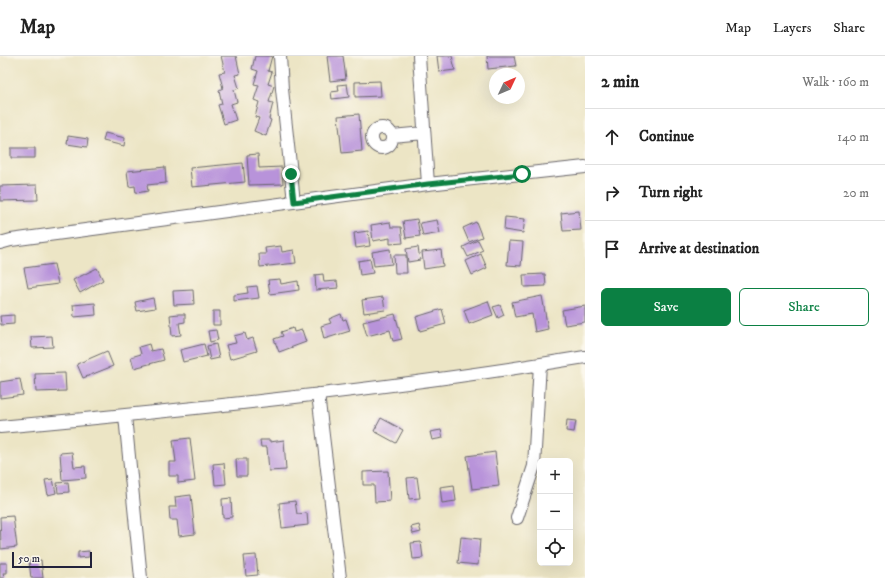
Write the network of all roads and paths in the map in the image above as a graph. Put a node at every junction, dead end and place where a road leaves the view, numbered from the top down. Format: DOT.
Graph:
graph roads {
  1 [pos="280,56"];
  2 [pos="419,56"];
  3 [pos="424,133"];
  4 [pos="392,136"];
  5 [pos="585,167"];
  6 [pos="428,184"];
  7 [pos="294,202"];
  8 [pos="0,243"];
  9 [pos="585,357"];
  10 [pos="540,364"];
  11 [pos="318,394"];
  12 [pos="125,416"];
  13 [pos="0,427"];
  14 [pos="517,518"];
  15 [pos="141,578"];
  16 [pos="340,578"];
  1 -- 7 [label="street"];
  2 -- 3 [label="street"];
  3 -- 4 [label="street"];
  3 -- 6 [label="street"];
  5 -- 6 [label="street"];
  6 -- 7 [label="street"];
  7 -- 8 [label="street"];
  9 -- 10 [label="street"];
  10 -- 11 [label="street"];
  10 -- 14 [label="street"];
  11 -- 12 [label="street"];
  11 -- 16 [label="street"];
  12 -- 13 [label="street"];
  12 -- 15 [label="street"];
}
